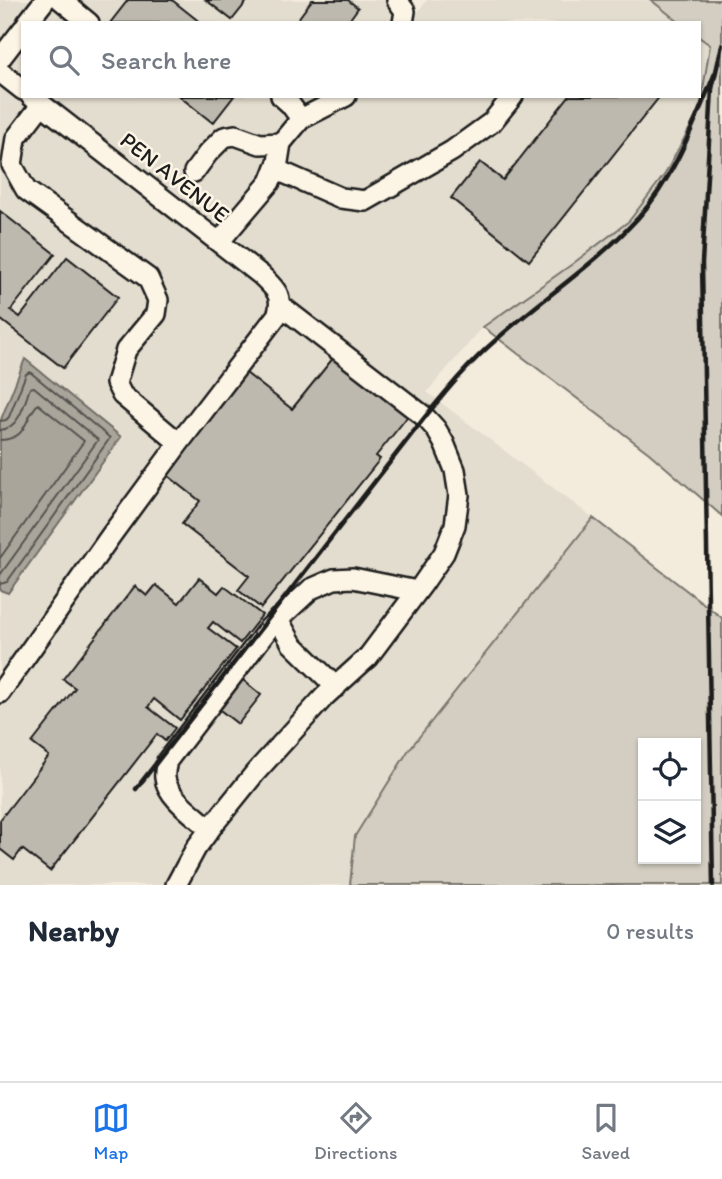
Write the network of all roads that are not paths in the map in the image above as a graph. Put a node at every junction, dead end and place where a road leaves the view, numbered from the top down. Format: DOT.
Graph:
graph roads {
  1 [pos="45,0"];
  2 [pos="61,0"];
  3 [pos="29,21"];
  4 [pos="87,21"];
  5 [pos="21,32"];
  6 [pos="0,59"];
  7 [pos="0,72"];
  8 [pos="21,88"];
  9 [pos="283,98"];
  10 [pos="342,98"];
  11 [pos="511,98"];
  12 [pos="37,100"];
  13 [pos="301,119"];
  14 [pos="281,143"];
  15 [pos="275,169"];
  16 [pos="194,172"];
  17 [pos="219,243"];
  18 [pos="281,304"];
  19 [pos="179,443"];
  20 [pos="417,592"];
  21 [pos="278,619"];
  22 [pos="335,687"];
  23 [pos="0,693"];
  24 [pos="210,829"];
  25 [pos="176,885"];
  1 -- 3 [label="street"];
  2 -- 4 [label="street"];
  5 -- 6 [label="street"];
  7 -- 8 [label="street"];
  9 -- 13 [label="street"];
  10 -- 13 [label="street"];
  11 -- 15 [label="street"];
  12 -- 17 [label="street, PEN AVENUE"];
  12 -- 19 [label="street"];
  13 -- 14 [label="street"];
  14 -- 15 [label="street"];
  14 -- 16 [label="street"];
  15 -- 17 [label="street"];
  17 -- 18 [label="street, PEN AVENUE"];
  18 -- 19 [label="street"];
  18 -- 20 [label="street, PEN AVENUE"];
  19 -- 23 [label="street"];
  20 -- 21 [label="street"];
  20 -- 22 [label="street, PEN AVENUE"];
  21 -- 22 [label="street"];
  21 -- 24 [label="street"];
  22 -- 24 [label="street, PEN AVENUE"];
  24 -- 25 [label="street, PEN AVENUE"];
}
